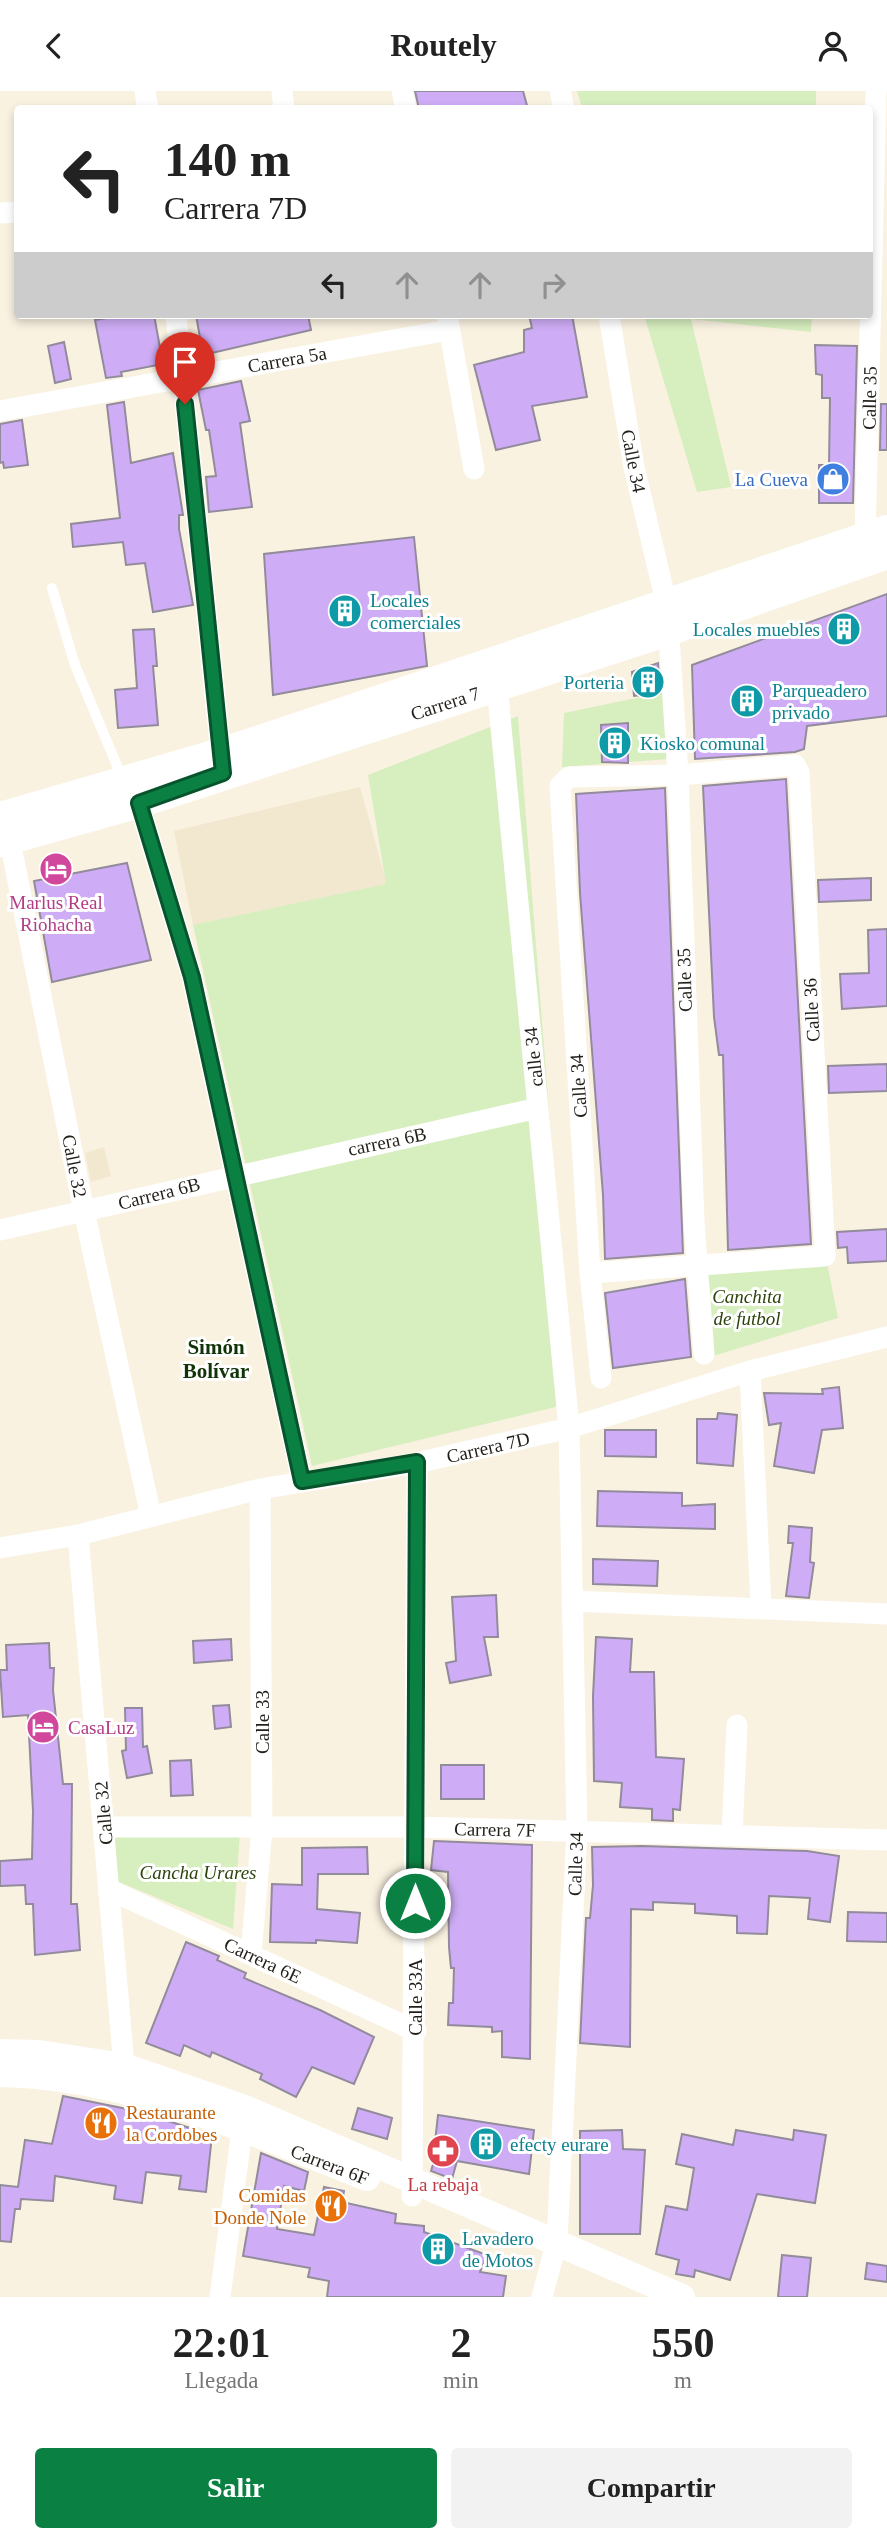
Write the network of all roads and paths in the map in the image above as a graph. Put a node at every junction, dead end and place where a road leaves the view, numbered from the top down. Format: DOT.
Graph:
graph roads {
  1 [pos="876,91"];
  2 [pos="176,319"];
  3 [pos="610,319"];
  4 [pos="448,322"];
  5 [pos="182,377"];
  6 [pos="0,411"];
  7 [pos="474,469"];
  8 [pos="880,541"];
  9 [pos="52,587"];
  10 [pos="668,618"];
  11 [pos="498,686"];
  12 [pos="222,763"];
  13 [pos="678,775"];
  14 [pos="131,793"];
  15 [pos="4,828"];
  16 [pos="538,1108"];
  17 [pos="236,1174"];
  18 [pos="84,1211"];
  19 [pos="0,1230"];
  20 [pos="698,1265"];
  21 [pos="590,1273"];
  22 [pos="887,1337"];
  23 [pos="704,1354"];
  24 [pos="750,1371"];
  25 [pos="601,1378"];
  26 [pos="569,1428"];
  27 [pos="417,1462"];
  28 [pos="302,1481"];
  29 [pos="260,1489"];
  30 [pos="150,1516"];
  31 [pos="78,1535"];
  32 [pos="0,1548"];
  33 [pos="572,1601"];
  34 [pos="761,1607"];
  35 [pos="887,1614"];
  36 [pos="737,1725"];
  37 [pos="104,1826"];
  38 [pos="415,1827"];
  39 [pos="262,1828"];
  40 [pos="577,1831"];
  41 [pos="732,1835"];
  42 [pos="887,1840"];
  43 [pos="110,1890"];
  44 [pos="251,1955"];
  45 [pos="415,2031"];
  46 [pos="0,2052"];
  47 [pos="0,2074"];
  48 [pos="122,2078"];
  49 [pos="244,2119"];
  50 [pos="413,2187"];
  51 [pos="556,2247"];
  52 [pos="220,2297"];
  53 [pos="542,2297"];
  54 [pos="647,2297"];
  55 [pos="682,2297"];
  1 -- 8 [label="street, Calle 35"];
  2 -- 5 [label="street"];
  3 -- 10 [label="street, Calle 34"];
  4 -- 5 [label="street, Carrera 5a"];
  4 -- 7 [label="street"];
  5 -- 6 [label="street, Carrera 5a"];
  5 -- 12 [label="street"];
  8 -- 10 [label="main road, Carrera 7"];
  9 -- 14 [label="lane"];
  10 -- 11 [label="main road, Carrera 7"];
  10 -- 12 [label="main road, Carrera 7"];
  10 -- 13 [label="street, Calle 35"];
  11 -- 12 [label="main road, Carrera 7"];
  11 -- 16 [label="street, calle 34"];
  12 -- 14 [label="main road, Carrera 7"];
  13 -- 20 [label="street, Calle 35"];
  13 -- 20 [label="street, Calle 36"];
  13 -- 21 [label="street, Calle 34"];
  14 -- 15 [label="main road, Carrera 7"];
  14 -- 17 [label="street"];
  15 -- 18 [label="street, Calle 32"];
  16 -- 17 [label="street, carrera 6B"];
  16 -- 26 [label="street, calle 34"];
  17 -- 18 [label="street, Carrera 6B"];
  17 -- 28 [label="street"];
  18 -- 19 [label="street, Carrera 6B"];
  18 -- 30 [label="street, Calle 32"];
  20 -- 21 [label="street"];
  20 -- 23 [label="street, Calle 35"];
  21 -- 25 [label="street, Calle 34"];
  22 -- 24 [label="street, Carrera 7D"];
  24 -- 26 [label="street, Carrera 7D"];
  24 -- 34 [label="street"];
  26 -- 27 [label="street, Carrera 7D"];
  26 -- 33 [label="street, Calle 34"];
  27 -- 28 [label="street, Carrera 7D"];
  27 -- 38 [label="street, Calle 33A"];
  28 -- 29 [label="street, Carrera 7D"];
  29 -- 30 [label="street, Carrera 7D"];
  29 -- 39 [label="street, Calle 33"];
  30 -- 31 [label="street, Carrera 7D"];
  31 -- 32 [label="street, Carrera 7D"];
  31 -- 37 [label="street, Calle 32"];
  33 -- 34 [label="street"];
  33 -- 40 [label="street, Calle 34"];
  34 -- 35 [label="street"];
  36 -- 41 [label="street"];
  37 -- 39 [label="street, Carrera 7F"];
  37 -- 43 [label="street, Calle 32"];
  38 -- 39 [label="street, Carrera 7F"];
  38 -- 40 [label="street, Carrera 7F"];
  38 -- 45 [label="street, Calle 33A"];
  39 -- 44 [label="street, Calle 33"];
  40 -- 41 [label="street, Carrera 7F"];
  40 -- 51 [label="street, Calle 34"];
  41 -- 42 [label="street, Carrera 7F"];
  43 -- 44 [label="street, Carrera 6E"];
  43 -- 48 [label="street, Calle 32"];
  44 -- 45 [label="street, Carrera 6E"];
  45 -- 50 [label="street, Calle 33A"];
  46 -- 48 [label="street"];
  47 -- 48 [label="street"];
  48 -- 49 [label="street"];
  49 -- 50 [label="street"];
  49 -- 52 [label="street"];
  50 -- 51 [label="street"];
  51 -- 53 [label="street, Calle 34"];
  51 -- 54 [label="street"];
  51 -- 55 [label="street"];
}
